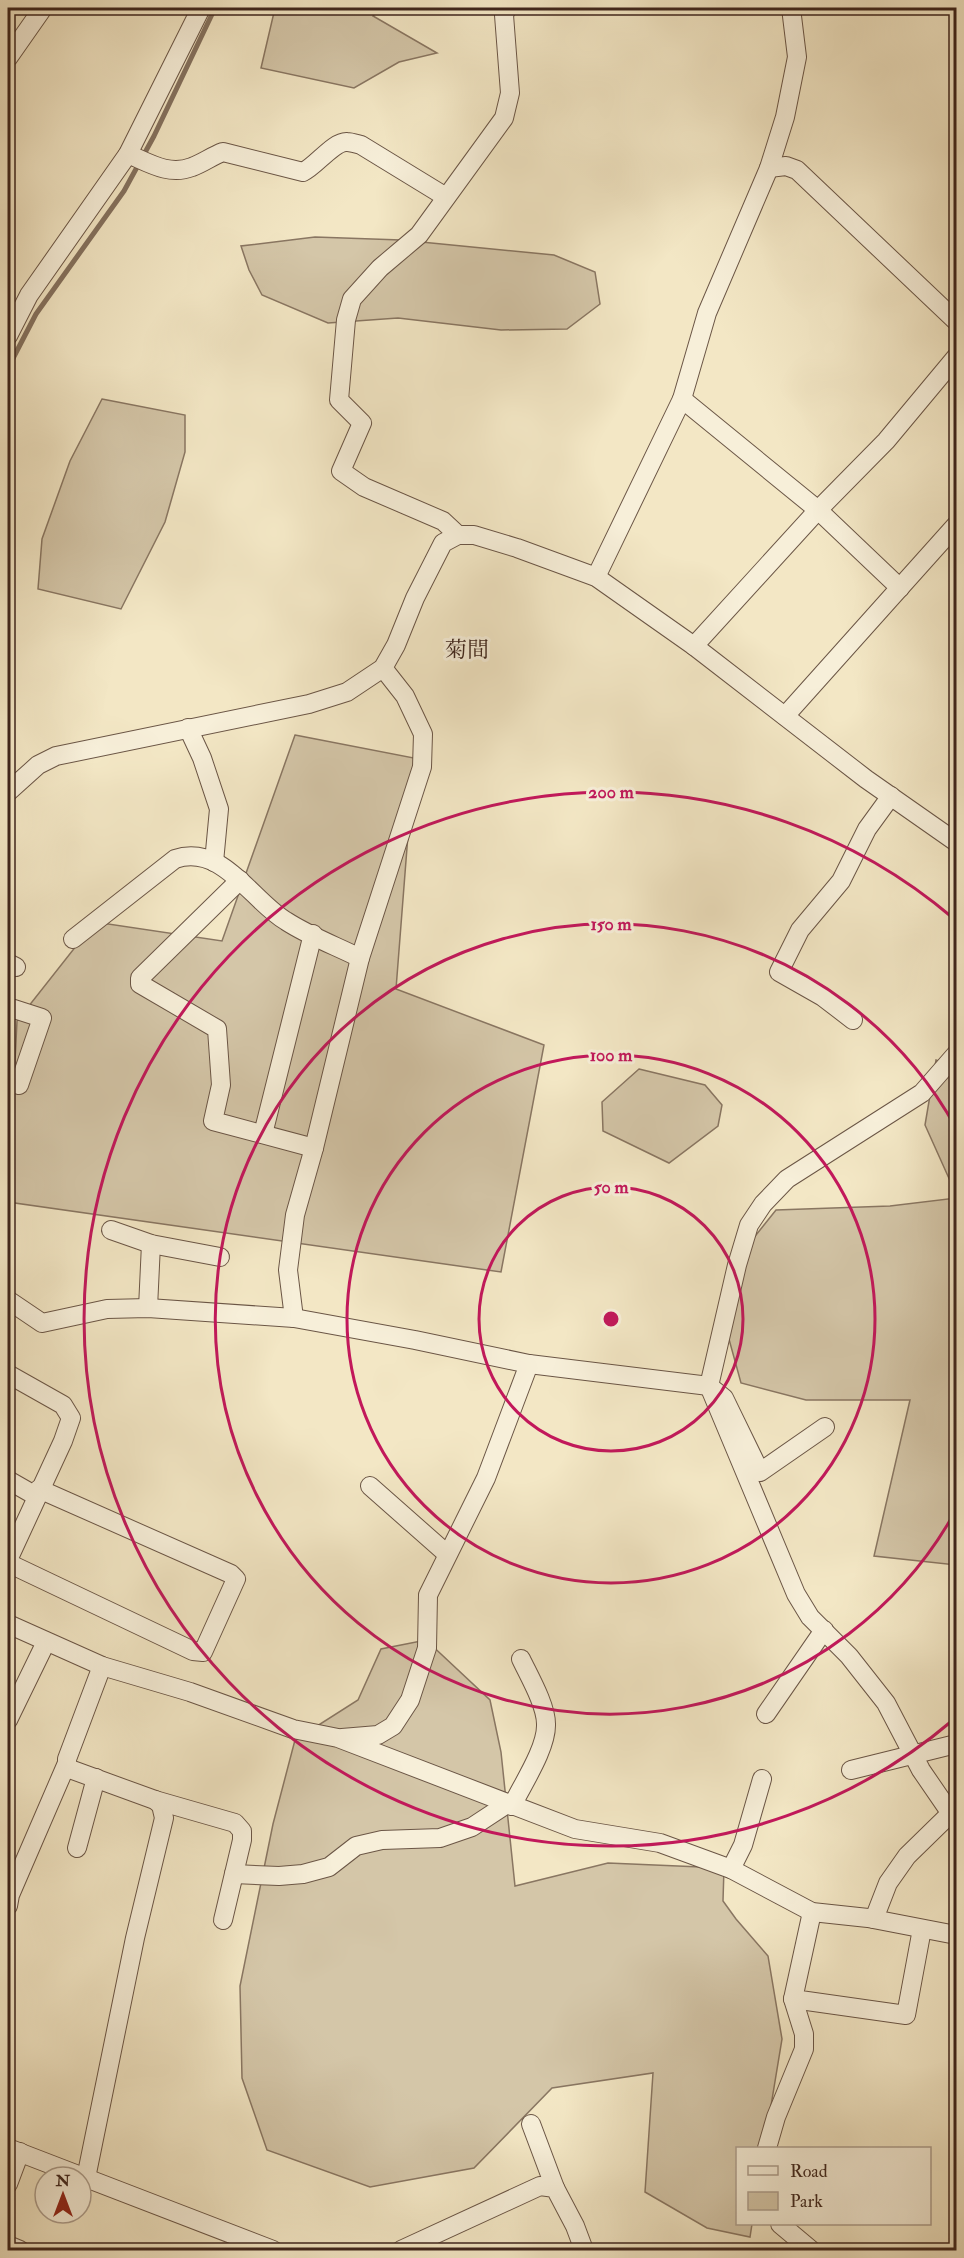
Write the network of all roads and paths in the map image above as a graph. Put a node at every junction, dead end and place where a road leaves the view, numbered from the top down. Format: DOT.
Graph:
graph roads {
  1 [pos="43,8"];
  2 [pos="201,8"];
  3 [pos="507,8"];
  4 [pos="791,8"];
  5 [pos="8,58"];
  6 [pos="128,154"];
  7 [pos="769,168"];
  8 [pos="446,197"];
  9 [pos="957,321"];
  10 [pos="8,336"];
  11 [pos="957,357"];
  12 [pos="682,399"];
  13 [pos="818,510"];
  14 [pos="957,525"];
  15 [pos="458,535"];
  16 [pos="596,577"];
  17 [pos="900,588"];
  18 [pos="694,646"];
  19 [pos="383,668"];
  20 [pos="785,716"];
  21 [pos="188,728"];
  22 [pos="8,792"];
  23 [pos="891,796"];
  24 [pos="957,842"];
  25 [pos="214,862"];
  26 [pos="240,880"];
  27 [pos="313,934"];
  28 [pos="73,939"];
  29 [pos="360,958"];
  30 [pos="8,1006"];
  31 [pos="853,1020"];
  32 [pos="957,1054"];
  33 [pos="8,1081"];
  34 [pos="263,1134"];
  35 [pos="314,1148"];
  36 [pos="111,1230"];
  37 [pos="151,1244"];
  38 [pos="220,1257"];
  39 [pos="8,1300"];
  40 [pos="148,1308"];
  41 [pos="294,1318"];
  42 [pos="529,1364"];
  43 [pos="8,1374"];
  44 [pos="709,1386"];
  45 [pos="825,1427"];
  46 [pos="8,1480"];
  47 [pos="370,1486"];
  48 [pos="38,1493"];
  49 [pos="447,1554"];
  50 [pos="8,1561"];
  51 [pos="8,1624"];
  52 [pos="824,1630"];
  53 [pos="46,1642"];
  54 [pos="521,1659"];
  55 [pos="102,1666"];
  56 [pos="766,1714"];
  57 [pos="8,1720"];
  58 [pos="338,1738"];
  59 [pos="957,1744"];
  60 [pos="913,1754"];
  61 [pos="67,1763"];
  62 [pos="851,1770"];
  63 [pos="96,1778"];
  64 [pos="762,1779"];
  65 [pos="155,1800"];
  66 [pos="509,1805"];
  67 [pos="953,1817"];
  68 [pos="77,1848"];
  69 [pos="731,1869"];
  70 [pos="234,1874"];
  71 [pos="8,1906"];
  72 [pos="812,1912"];
  73 [pos="874,1919"];
  74 [pos="224,1920"];
  75 [pos="922,1929"];
  76 [pos="957,1935"];
  77 [pos="794,1999"];
  78 [pos="531,2124"];
  79 [pos="766,2147"];
  80 [pos="14,2150"];
  81 [pos="53,2165"];
  82 [pos="90,2165"];
  83 [pos="93,2181"];
  84 [pos="8,2184"];
  85 [pos="555,2188"];
  86 [pos="782,2225"];
  87 [pos="8,2245"];
  88 [pos="251,2247"];
  89 [pos="20,2250"];
  90 [pos="273,2250"];
  91 [pos="400,2250"];
  92 [pos="584,2250"];
  93 [pos="811,2250"];
  1 -- 5 [label="street"];
  2 -- 6 [label="street"];
  3 -- 8 [label="street"];
  4 -- 7 [label="street"];
  6 -- 8 [label="street"];
  6 -- 10 [label="street"];
  7 -- 9 [label="street"];
  7 -- 12 [label="street"];
  8 -- 15 [label="street"];
  11 -- 13 [label="street"];
  12 -- 13 [label="street"];
  12 -- 16 [label="street"];
  13 -- 17 [label="street"];
  13 -- 18 [label="street"];
  14 -- 17 [label="street"];
  15 -- 16 [label="street"];
  15 -- 19 [label="street"];
  16 -- 18 [label="street"];
  17 -- 20 [label="street"];
  18 -- 20 [label="street"];
  19 -- 21 [label="street"];
  19 -- 29 [label="street"];
  20 -- 23 [label="street"];
  21 -- 22 [label="street"];
  21 -- 25 [label="street"];
  23 -- 24 [label="street"];
  23 -- 31 [label="street"];
  25 -- 26 [label="street"];
  25 -- 28 [label="street"];
  26 -- 27 [label="street"];
  26 -- 34 [label="street"];
  27 -- 29 [label="street"];
  27 -- 34 [label="street"];
  29 -- 35 [label="street"];
  30 -- 33 [label="street"];
  32 -- 44 [label="street"];
  34 -- 35 [label="street"];
  35 -- 41 [label="street"];
  36 -- 37 [label="street"];
  37 -- 38 [label="street"];
  37 -- 40 [label="street"];
  39 -- 40 [label="street"];
  40 -- 41 [label="street"];
  41 -- 42 [label="street"];
  42 -- 44 [label="street"];
  42 -- 49 [label="street"];
  43 -- 48 [label="street"];
  44 -- 45 [label="street"];
  44 -- 52 [label="street"];
  46 -- 48 [label="street"];
  47 -- 49 [label="street"];
  48 -- 50 [label="street"];
  48 -- 50 [label="street"];
  49 -- 58 [label="street"];
  51 -- 53 [label="street"];
  52 -- 56 [label="street"];
  52 -- 60 [label="street"];
  53 -- 55 [label="street"];
  53 -- 57 [label="street"];
  54 -- 66 [label="street"];
  55 -- 58 [label="street"];
  55 -- 61 [label="street"];
  58 -- 66 [label="street"];
  59 -- 60 [label="street"];
  60 -- 62 [label="street"];
  60 -- 67 [label="street"];
  61 -- 63 [label="street"];
  61 -- 71 [label="street"];
  63 -- 65 [label="street"];
  63 -- 68 [label="street"];
  64 -- 69 [label="street"];
  65 -- 70 [label="street"];
  65 -- 82 [label="street"];
  66 -- 69 [label="street"];
  66 -- 70 [label="street"];
  67 -- 73 [label="street"];
  69 -- 72 [label="street"];
  70 -- 74 [label="street"];
  72 -- 73 [label="street"];
  72 -- 77 [label="street"];
  73 -- 75 [label="street"];
  75 -- 76 [label="street"];
  75 -- 77 [label="street"];
  77 -- 79 [label="street"];
  78 -- 85 [label="street"];
  80 -- 81 [label="street"];
  80 -- 84 [label="street"];
  83 -- 88 [label="street"];
  85 -- 91 [label="street"];
  85 -- 92 [label="street"];
  86 -- 93 [label="street"];
  87 -- 89 [label="street"];
  88 -- 90 [label="street"];
}
